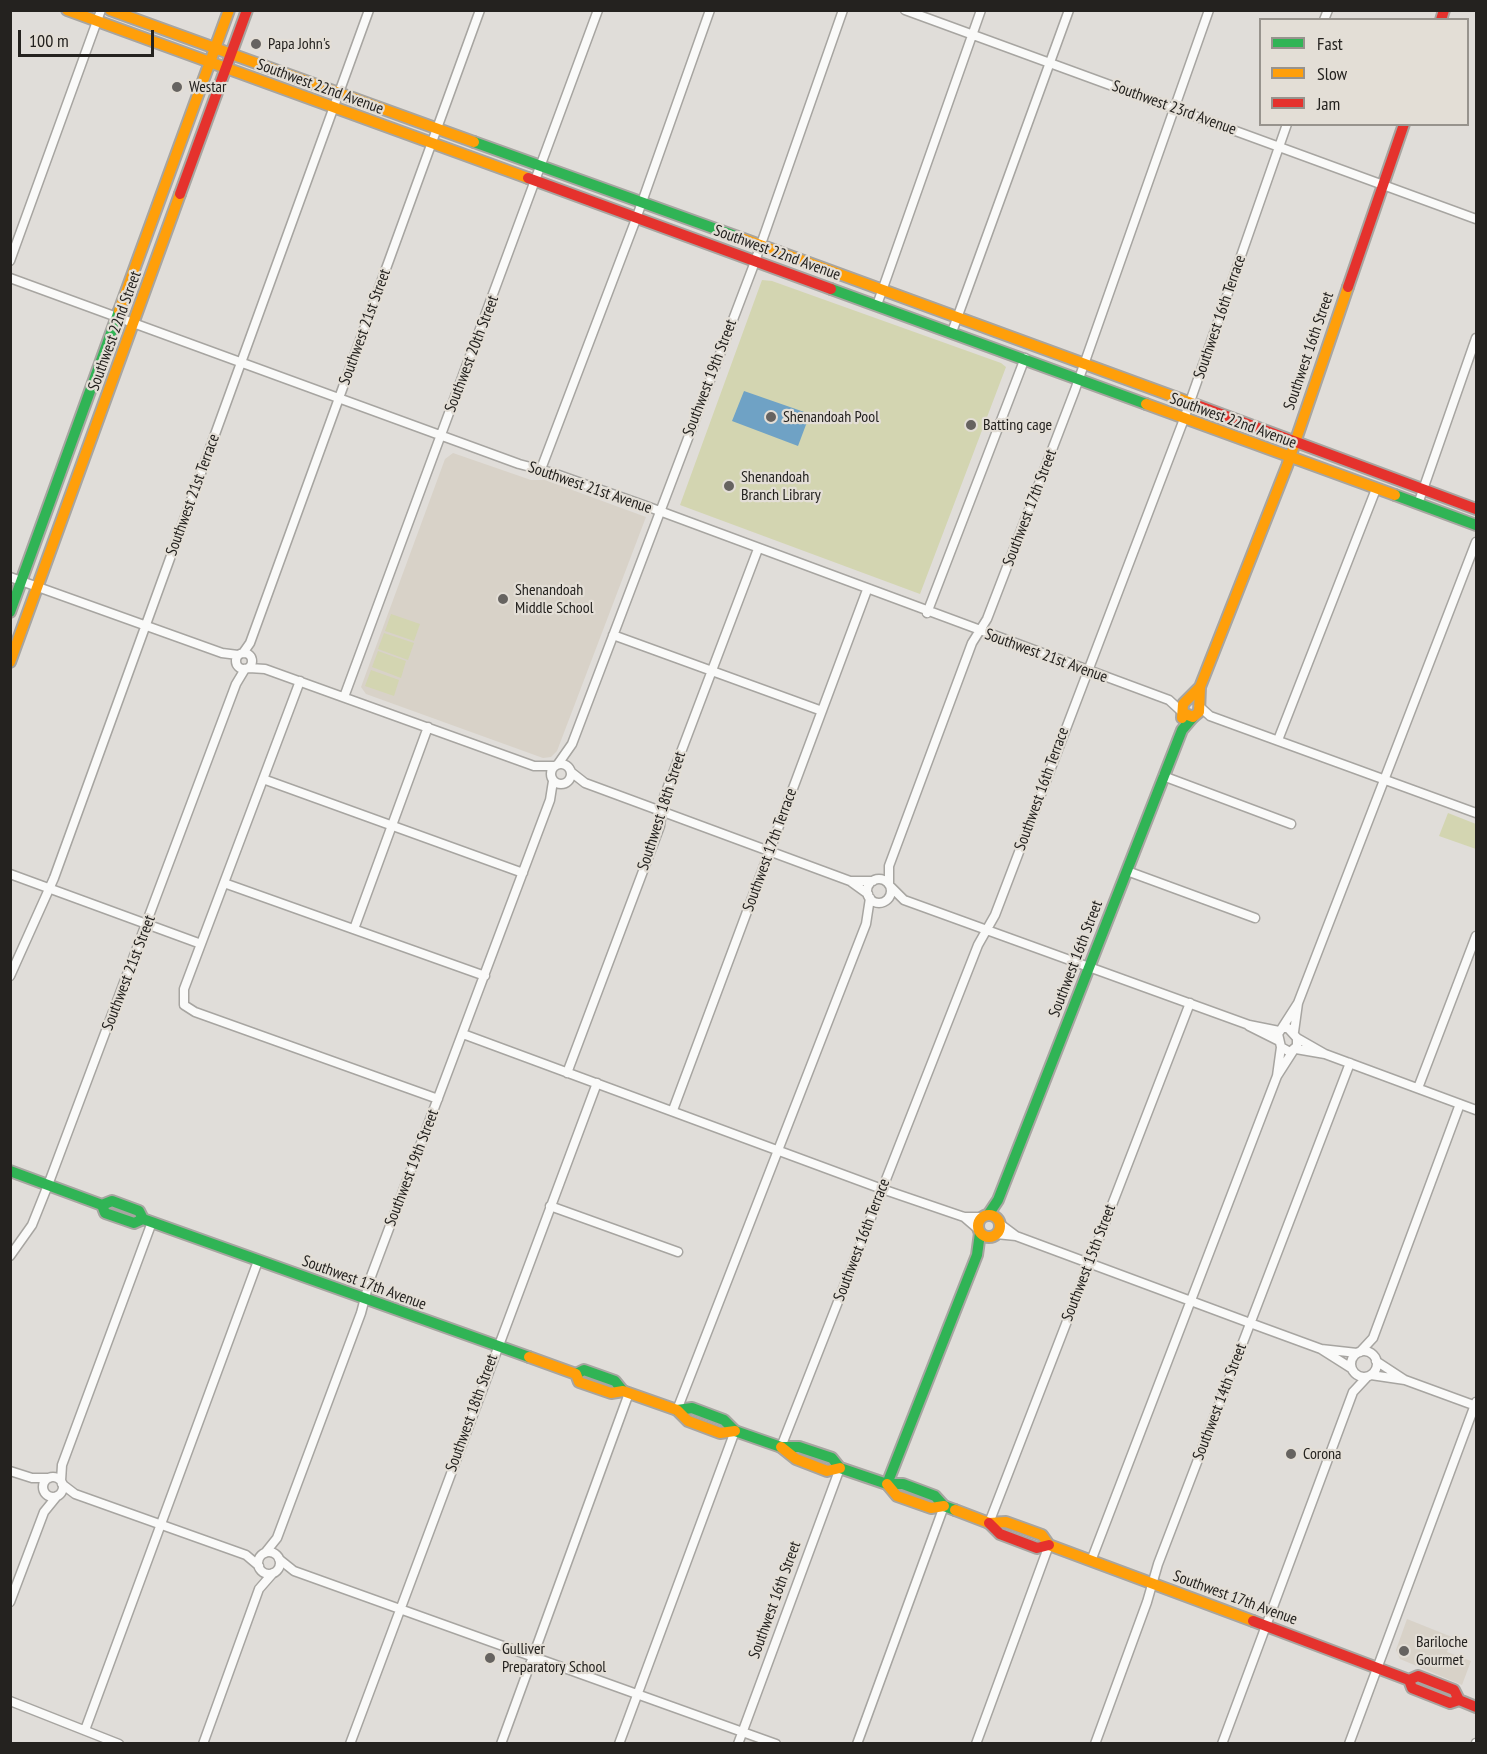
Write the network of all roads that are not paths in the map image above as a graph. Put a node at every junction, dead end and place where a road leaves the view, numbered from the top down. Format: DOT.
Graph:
graph roads {
  1 [pos="67,10"];
  2 [pos="110,10"];
  3 [pos="229,10"];
  4 [pos="247,10"];
  5 [pos="369,10"];
  6 [pos="480,10"];
  7 [pos="598,10"];
  8 [pos="710,10"];
  9 [pos="843,10"];
  10 [pos="905,10"];
  11 [pos="981,10"];
  12 [pos="1069,10"];
  13 [pos="1209,10"];
  14 [pos="99,16"];
  15 [pos="972,35"];
  16 [pos="215,49"];
  17 [pos="231,55"];
  18 [pos="210,63"];
  19 [pos="1050,63"];
  20 [pos="226,69"];
  21 [pos="339,93"];
  22 [pos="333,108"];
  23 [pos="1174,109"];
  24 [pos="1286,126"];
  25 [pos="1403,126"];
  26 [pos="436,129"];
  27 [pos="431,144"];
  28 [pos="1279,147"];
  29 [pos="542,168"];
  30 [pos="537,183"];
  31 [pos="1383,185"];
  32 [pos="641,204"];
  33 [pos="636,219"];
  34 [pos="1476,219"];
  35 [pos="759,245"];
  36 [pos="10,261"];
  37 [pos="754,261"];
  38 [pos="10,278"];
  39 [pos="882,290"];
  40 [pos="877,305"];
  41 [pos="117,317"];
  42 [pos="958,317"];
  43 [pos="134,323"];
  44 [pos="952,332"];
  45 [pos="1476,338"];
  46 [pos="1024,358"];
  47 [pos="241,362"];
  48 [pos="1084,364"];
  49 [pos="1079,379"];
  50 [pos="339,398"];
  51 [pos="1189,404"];
  52 [pos="1184,419"];
  53 [pos="442,435"];
  54 [pos="1294,443"];
  55 [pos="1290,458"];
  56 [pos="541,469"];
  57 [pos="1376,489"];
  58 [pos="1423,490"];
  59 [pos="1418,504"];
  60 [pos="1476,509"];
  61 [pos="660,512"];
  62 [pos="1476,525"];
  63 [pos="1476,542"];
  64 [pos="758,549"];
  65 [pos="10,577"];
  66 [pos="22,581"];
  67 [pos="38,587"];
  68 [pos="867,590"];
  69 [pos="10,612"];
  70 [pos="927,613"];
  71 [pos="146,626"];
  72 [pos="979,632"];
  73 [pos="614,635"];
  74 [pos="244,661"];
  75 [pos="10,662"];
  76 [pos="1087,670"];
  77 [pos="712,671"];
  78 [pos="300,681"];
  79 [pos="344,697"];
  80 [pos="1191,709"];
  81 [pos="822,711"];
  82 [pos="429,727"];
  83 [pos="1278,740"];
  84 [pos="572,744"];
  85 [pos="557,765"];
  86 [pos="534,766"];
  87 [pos="570,771"];
  88 [pos="1163,776"];
  89 [pos="263,779"];
  90 [pos="552,779"];
  91 [pos="1385,779"];
  92 [pos="565,783"];
  93 [pos="585,783"];
  94 [pos="550,800"];
  95 [pos="662,811"];
  96 [pos="1476,813"];
  97 [pos="1291,824"];
  98 [pos="392,825"];
  99 [pos="770,850"];
  100 [pos="889,866"];
  101 [pos="1127,871"];
  102 [pos="523,873"];
  103 [pos="10,874"];
  104 [pos="850,880"];
  105 [pos="875,880"];
  106 [pos="224,883"];
  107 [pos="890,886"];
  108 [pos="51,888"];
  109 [pos="869,896"];
  110 [pos="904,900"];
  111 [pos="883,902"];
  112 [pos="1255,918"];
  113 [pos="868,919"];
  114 [pos="148,924"];
  115 [pos="354,929"];
  116 [pos="987,930"];
  117 [pos="1476,936"];
  118 [pos="201,944"];
  119 [pos="1089,967"];
  120 [pos="10,976"];
  121 [pos="484,976"];
  122 [pos="1190,1003"];
  123 [pos="1298,1003"];
  124 [pos="1249,1025"];
  125 [pos="1280,1030"];
  126 [pos="463,1034"];
  127 [pos="1295,1035"];
  128 [pos="1280,1044"];
  129 [pos="1295,1050"];
  130 [pos="1325,1054"];
  131 [pos="1350,1063"];
  132 [pos="567,1073"];
  133 [pos="1277,1076"];
  134 [pos="597,1083"];
  135 [pos="1418,1088"];
  136 [pos="438,1099"];
  137 [pos="1460,1104"];
  138 [pos="673,1110"];
  139 [pos="1476,1110"];
  140 [pos="778,1149"];
  141 [pos="10,1172"];
  142 [pos="48,1185"];
  143 [pos="882,1189"];
  144 [pos="550,1206"];
  145 [pos="147,1221"];
  146 [pos="989,1226"];
  147 [pos="678,1252"];
  148 [pos="10,1256"];
  149 [pos="258,1261"];
  150 [pos="1089,1263"];
  151 [pos="365,1299"];
  152 [pos="1191,1301"];
  153 [pos="1250,1323"];
  154 [pos="1373,1338"];
  155 [pos="497,1346"];
  156 [pos="1321,1349"];
  157 [pos="1359,1353"];
  158 [pos="1376,1359"];
  159 [pos="1352,1370"];
  160 [pos="1369,1376"];
  161 [pos="1405,1380"];
  162 [pos="626,1392"];
  163 [pos="1353,1392"];
  164 [pos="1476,1404"];
  165 [pos="677,1410"];
  166 [pos="735,1431"];
  167 [pos="781,1447"];
  168 [pos="62,1465"];
  169 [pos="840,1468"];
  170 [pos="10,1471"];
  171 [pos="32,1478"];
  172 [pos="50,1478"];
  173 [pos="61,1483"];
  174 [pos="887,1484"];
  175 [pos="44,1491"];
  176 [pos="75,1494"];
  177 [pos="58,1495"];
  178 [pos="944,1506"];
  179 [pos="44,1512"];
  180 [pos="989,1523"];
  181 [pos="161,1524"];
  182 [pos="277,1538"];
  183 [pos="1049,1545"];
  184 [pos="264,1553"];
  185 [pos="246,1555"];
  186 [pos="278,1558"];
  187 [pos="1091,1561"];
  188 [pos="259,1567"];
  189 [pos="294,1571"];
  190 [pos="274,1572"];
  191 [pos="1153,1583"];
  192 [pos="259,1589"];
  193 [pos="10,1602"];
  194 [pos="399,1608"];
  195 [pos="1267,1626"];
  196 [pos="534,1655"];
  197 [pos="1378,1667"];
  198 [pos="638,1693"];
  199 [pos="10,1701"];
  200 [pos="1476,1707"];
  201 [pos="85,1730"];
  202 [pos="743,1731"];
  203 [pos="118,1743"];
  204 [pos="203,1743"];
  205 [pos="350,1743"];
  206 [pos="501,1743"];
  207 [pos="619,1743"];
  208 [pos="738,1743"];
  209 [pos="776,1743"];
  210 [pos="857,1743"];
  211 [pos="976,1743"];
  212 [pos="1095,1743"];
  213 [pos="1222,1743"];
  214 [pos="1349,1743"];
  1 -- 14 [label="main road, Southwest 22nd Avenue"];
  2 -- 16 [label="main road, Southwest 22nd Avenue"];
  3 -- 16 [label="main road, Southwest 22nd Street"];
  4 -- 17 [label="main road, Southwest 22nd Street"];
  5 -- 21 [label="street, Southwest 21st Terrace"];
  6 -- 26 [label="street, Southwest 21st Street"];
  7 -- 29 [label="street, Southwest 20th Street"];
  8 -- 32 [label="street"];
  9 -- 35 [label="street, Southwest 19th Street"];
  10 -- 15 [label="street, Southwest 23rd Avenue"];
  11 -- 15 [label="street"];
  12 -- 19 [label="street"];
  13 -- 23 [label="street, Southwest 17th Street"];
  14 -- 18 [label="main road, Southwest 22nd Avenue"];
  14 -- 36 [label="street"];
  15 -- 19 [label="street, Southwest 23rd Avenue"];
  15 -- 39 [label="street"];
  16 -- 17 [label="main road, Southwest 22nd Avenue"];
  16 -- 18 [label="main road, Southwest 22nd Street"];
  17 -- 20 [label="main road, Southwest 22nd Street"];
  17 -- 21 [label="main road, Southwest 22nd Avenue"];
  18 -- 20 [label="main road, Southwest 22nd Avenue"];
  18 -- 41 [label="main road, Southwest 22nd Street"];
  19 -- 23 [label="street, Southwest 23rd Avenue"];
  19 -- 42 [label="street"];
  20 -- 22 [label="main road, Southwest 22nd Avenue"];
  20 -- 43 [label="main road, Southwest 22nd Street"];
  21 -- 22 [label="street, Southwest 21st Terrace"];
  21 -- 26 [label="main road, Southwest 22nd Avenue"];
  22 -- 27 [label="main road, Southwest 22nd Avenue"];
  22 -- 47 [label="street, Southwest 21st Terrace"];
  23 -- 28 [label="street, Southwest 23rd Avenue"];
  23 -- 48 [label="street, Southwest 17th Street"];
  24 -- 28 [label="street, Southwest 16th Terrace"];
  25 -- 31 [label="main road, Southwest 16th Street"];
  26 -- 27 [label="street, Southwest 21st Street"];
  26 -- 29 [label="main road, Southwest 22nd Avenue"];
  27 -- 30 [label="main road, Southwest 22nd Avenue"];
  27 -- 50 [label="street, Southwest 21st Street"];
  28 -- 31 [label="street, Southwest 23rd Avenue"];
  28 -- 51 [label="street, Southwest 16th Terrace"];
  29 -- 30 [label="street, Southwest 20th Street"];
  29 -- 32 [label="main road, Southwest 22nd Avenue"];
  30 -- 33 [label="main road, Southwest 22nd Avenue"];
  30 -- 53 [label="street, Southwest 20th Street"];
  31 -- 34 [label="street, Southwest 23rd Avenue"];
  31 -- 54 [label="main road, Southwest 16th Street"];
  32 -- 33 [label="street"];
  32 -- 35 [label="main road, Southwest 22nd Avenue"];
  33 -- 37 [label="main road, Southwest 22nd Avenue"];
  33 -- 56 [label="street"];
  35 -- 37 [label="street, Southwest 19th Street"];
  35 -- 39 [label="main road, Southwest 22nd Avenue"];
  37 -- 40 [label="main road, Southwest 22nd Avenue"];
  37 -- 61 [label="street, Southwest 19th Street"];
  38 -- 41 [label="street, Southwest 21st Avenue"];
  39 -- 40 [label="street"];
  39 -- 42 [label="main road, Southwest 22nd Avenue"];
  40 -- 44 [label="main road, Southwest 22nd Avenue"];
  41 -- 43 [label="street, Southwest 21st Avenue"];
  41 -- 66 [label="main road, Southwest 22nd Street"];
  42 -- 44 [label="street"];
  42 -- 48 [label="main road, Southwest 22nd Avenue"];
  43 -- 47 [label="street, Southwest 21st Avenue"];
  43 -- 67 [label="main road, Southwest 22nd Street"];
  44 -- 46 [label="main road, Southwest 22nd Avenue"];
  45 -- 58 [label="street"];
  46 -- 49 [label="main road, Southwest 22nd Avenue"];
  46 -- 70 [label="street"];
  47 -- 50 [label="street, Southwest 21st Avenue"];
  47 -- 71 [label="street, Southwest 21st Terrace"];
  48 -- 49 [label="street, Southwest 17th Street"];
  48 -- 51 [label="main road, Southwest 22nd Avenue"];
  49 -- 52 [label="main road, Southwest 22nd Avenue"];
  49 -- 72 [label="street, Southwest 17th Street"];
  50 -- 53 [label="street, Southwest 21st Avenue"];
  50 -- 74 [label="street, Southwest 21st Street"];
  51 -- 52 [label="street, Southwest 16th Terrace"];
  51 -- 54 [label="main road, Southwest 22nd Avenue"];
  52 -- 55 [label="main road, Southwest 22nd Avenue"];
  52 -- 76 [label="street, Southwest 16th Terrace"];
  53 -- 56 [label="street, Southwest 21st Avenue"];
  53 -- 79 [label="street, Southwest 20th Street"];
  54 -- 55 [label="main road, Southwest 16th Street"];
  54 -- 58 [label="main road, Southwest 22nd Avenue"];
  55 -- 57 [label="main road, Southwest 22nd Avenue"];
  55 -- 80 [label="main road, Southwest 16th Street"];
  56 -- 61 [label="street, Southwest 21st Avenue"];
  57 -- 59 [label="main road, Southwest 22nd Avenue"];
  57 -- 83 [label="street"];
  58 -- 59 [label="street"];
  58 -- 60 [label="main road, Southwest 22nd Avenue"];
  59 -- 62 [label="main road, Southwest 22nd Avenue"];
  61 -- 64 [label="street, Southwest 21st Avenue"];
  61 -- 73 [label="street, Southwest 19th Street"];
  63 -- 91 [label="street"];
  64 -- 68 [label="street, Southwest 21st Avenue"];
  64 -- 77 [label="street, Southwest 18th Street"];
  65 -- 66 [label="street"];
  66 -- 67 [label="street"];
  66 -- 69 [label="main road, Southwest 22nd Street"];
  67 -- 71 [label="street"];
  67 -- 75 [label="main road, Southwest 22nd Street"];
  68 -- 70 [label="street, Southwest 21st Avenue"];
  68 -- 81 [label="street, Southwest 17th Terrace"];
  70 -- 72 [label="street, Southwest 21st Avenue"];
  71 -- 74 [label="street"];
  71 -- 108 [label="street, Southwest 21st Terrace"];
  72 -- 76 [label="street, Southwest 21st Avenue"];
  72 -- 100 [label="street, Southwest 17th Street"];
  73 -- 77 [label="street"];
  73 -- 84 [label="street, Southwest 19th Street"];
  74 -- 78 [label="street"];
  74 -- 114 [label="street, Southwest 21st Street"];
  76 -- 80 [label="street, Southwest 21st Avenue"];
  76 -- 116 [label="street, Southwest 16th Terrace"];
  77 -- 81 [label="street"];
  77 -- 95 [label="street, Southwest 18th Street"];
  78 -- 79 [label="street"];
  78 -- 89 [label="street"];
  79 -- 82 [label="street"];
  80 -- 83 [label="street, Southwest 21st Avenue"];
  80 -- 88 [label="main road, Southwest 16th Street"];
  81 -- 99 [label="street, Southwest 17th Terrace"];
  82 -- 86 [label="street"];
  82 -- 98 [label="street"];
  83 -- 91 [label="street, Southwest 21st Avenue"];
  84 -- 85 [label="street, Southwest 19th Street"];
  84 -- 87 [label="street, Southwest 19th Street"];
  85 -- 86 [label="street"];
  85 -- 87 [label="street"];
  85 -- 90 [label="street"];
  86 -- 90 [label="street"];
  87 -- 92 [label="street"];
  87 -- 93 [label="street"];
  88 -- 97 [label="street"];
  88 -- 101 [label="main road, Southwest 16th Street"];
  89 -- 98 [label="street"];
  89 -- 106 [label="street"];
  90 -- 92 [label="street"];
  90 -- 94 [label="street, Southwest 19th Street"];
  91 -- 96 [label="street, Southwest 21st Avenue"];
  91 -- 123 [label="street"];
  92 -- 93 [label="street"];
  92 -- 94 [label="street, Southwest 19th Street"];
  93 -- 95 [label="street"];
  94 -- 102 [label="street, Southwest 19th Street"];
  95 -- 99 [label="street"];
  95 -- 132 [label="street, Southwest 18th Street"];
  98 -- 102 [label="street"];
  98 -- 115 [label="street"];
  99 -- 104 [label="street"];
  99 -- 138 [label="street, Southwest 17th Terrace"];
  100 -- 105 [label="street, Southwest 17th Street"];
  100 -- 107 [label="street, Southwest 17th Street"];
  101 -- 112 [label="street"];
  101 -- 119 [label="main road, Southwest 16th Street"];
  102 -- 121 [label="street, Southwest 19th Street"];
  103 -- 108 [label="street"];
  104 -- 105 [label="street"];
  104 -- 109 [label="street"];
  105 -- 107 [label="street"];
  105 -- 109 [label="street"];
  106 -- 115 [label="street"];
  106 -- 118 [label="street"];
  107 -- 110 [label="street"];
  107 -- 111 [label="street"];
  108 -- 114 [label="street"];
  108 -- 120 [label="street, Southwest 21st Terrace"];
  109 -- 111 [label="street"];
  109 -- 113 [label="street"];
  110 -- 111 [label="street"];
  110 -- 116 [label="street"];
  111 -- 113 [label="street"];
  113 -- 140 [label="street"];
  114 -- 118 [label="street"];
  114 -- 142 [label="street, Southwest 21st Street"];
  115 -- 121 [label="street"];
  116 -- 119 [label="street"];
  116 -- 143 [label="street, Southwest 16th Terrace"];
  117 -- 135 [label="street"];
  118 -- 136 [label="street"];
  119 -- 122 [label="street"];
  119 -- 146 [label="main road, Southwest 16th Street"];
  121 -- 126 [label="street, Southwest 19th Street"];
  122 -- 124 [label="street"];
  122 -- 150 [label="street, Southwest 15th Street"];
  123 -- 125 [label="street"];
  123 -- 127 [label="street"];
  124 -- 125 [label="street"];
  124 -- 128 [label="street"];
  125 -- 127 [label="street"];
  125 -- 128 [label="street"];
  126 -- 132 [label="street"];
  126 -- 136 [label="street, Southwest 19th Street"];
  127 -- 129 [label="street"];
  127 -- 130 [label="street"];
  128 -- 129 [label="street"];
  128 -- 133 [label="street"];
  129 -- 130 [label="street"];
  129 -- 133 [label="street"];
  130 -- 131 [label="street"];
  131 -- 135 [label="street"];
  131 -- 153 [label="street, Southwest 14th Street"];
  132 -- 134 [label="street"];
  133 -- 152 [label="street"];
  134 -- 138 [label="street"];
  134 -- 144 [label="street, Southwest 18th Street"];
  135 -- 137 [label="street"];
  136 -- 151 [label="street, Southwest 19th Street"];
  137 -- 139 [label="street"];
  137 -- 154 [label="street"];
  138 -- 140 [label="street"];
  140 -- 143 [label="street"];
  140 -- 165 [label="street"];
  141 -- 142 [label="main road, Southwest 17th Avenue"];
  142 -- 145 [label="main road, Southwest 17th Avenue"];
  142 -- 148 [label="street, Southwest 21st Street"];
  143 -- 146 [label="street"];
  143 -- 167 [label="street, Southwest 16th Terrace"];
  144 -- 147 [label="street"];
  144 -- 155 [label="street, Southwest 18th Street"];
  145 -- 149 [label="main road, Southwest 17th Avenue"];
  145 -- 168 [label="street"];
  146 -- 150 [label="street"];
  146 -- 174 [label="main road, Southwest 16th Street"];
  149 -- 151 [label="main road, Southwest 17th Avenue"];
  149 -- 181 [label="street"];
  150 -- 152 [label="street"];
  150 -- 180 [label="street, Southwest 15th Street"];
  151 -- 155 [label="main road, Southwest 17th Avenue"];
  151 -- 182 [label="street, Southwest 19th Street"];
  152 -- 153 [label="street"];
  152 -- 187 [label="street"];
  153 -- 156 [label="street"];
  153 -- 191 [label="street, Southwest 14th Street"];
  154 -- 157 [label="street"];
  154 -- 158 [label="street"];
  155 -- 162 [label="main road, Southwest 17th Avenue"];
  155 -- 194 [label="street, Southwest 18th Street"];
  156 -- 157 [label="street"];
  156 -- 159 [label="street"];
  157 -- 158 [label="street"];
  157 -- 159 [label="street"];
  158 -- 160 [label="street"];
  158 -- 161 [label="street"];
  159 -- 160 [label="street"];
  159 -- 163 [label="street"];
  160 -- 161 [label="street"];
  160 -- 163 [label="street"];
  161 -- 164 [label="street"];
  162 -- 165 [label="main road, Southwest 17th Avenue"];
  162 -- 196 [label="street"];
  163 -- 195 [label="street"];
  164 -- 197 [label="street"];
  165 -- 166 [label="main road, Southwest 17th Avenue"];
  166 -- 167 [label="main road, Southwest 17th Avenue"];
  166 -- 198 [label="street"];
  167 -- 169 [label="main road, Southwest 17th Avenue"];
  168 -- 172 [label="street"];
  168 -- 173 [label="street"];
  169 -- 174 [label="main road, Southwest 17th Avenue"];
  169 -- 202 [label="street, Southwest 16th Street"];
  170 -- 171 [label="street"];
  171 -- 172 [label="street"];
  171 -- 175 [label="street"];
  172 -- 173 [label="street"];
  172 -- 175 [label="street"];
  173 -- 176 [label="street"];
  173 -- 177 [label="street"];
  174 -- 178 [label="main road, Southwest 17th Avenue"];
  175 -- 177 [label="street"];
  175 -- 179 [label="street"];
  176 -- 177 [label="street"];
  176 -- 181 [label="street"];
  177 -- 179 [label="street"];
  178 -- 180 [label="main road, Southwest 17th Avenue"];
  178 -- 210 [label="street"];
  179 -- 193 [label="street"];
  180 -- 183 [label="main road, Southwest 17th Avenue"];
  181 -- 185 [label="street"];
  181 -- 201 [label="street"];
  182 -- 184 [label="street, Southwest 19th Street"];
  182 -- 186 [label="street, Southwest 19th Street"];
  183 -- 187 [label="main road, Southwest 17th Avenue"];
  183 -- 211 [label="street"];
  184 -- 185 [label="street"];
  184 -- 186 [label="street"];
  184 -- 188 [label="street"];
  185 -- 188 [label="street"];
  186 -- 189 [label="street"];
  186 -- 190 [label="street"];
  187 -- 191 [label="main road, Southwest 17th Avenue"];
  188 -- 190 [label="street"];
  188 -- 192 [label="street"];
  189 -- 190 [label="street"];
  189 -- 194 [label="street"];
  190 -- 192 [label="street"];
  191 -- 195 [label="main road, Southwest 17th Avenue"];
  191 -- 212 [label="street, Southwest 14th Street"];
  192 -- 204 [label="street"];
  194 -- 196 [label="street"];
  194 -- 205 [label="street, Southwest 18th Street"];
  195 -- 197 [label="main road, Southwest 17th Avenue"];
  195 -- 213 [label="street"];
  196 -- 198 [label="street"];
  196 -- 206 [label="street"];
  197 -- 200 [label="main road, Southwest 17th Avenue"];
  197 -- 214 [label="street"];
  198 -- 202 [label="street"];
  198 -- 207 [label="street"];
  199 -- 201 [label="street"];
  201 -- 203 [label="street"];
  202 -- 208 [label="street, Southwest 16th Street"];
  202 -- 209 [label="street"];
}
